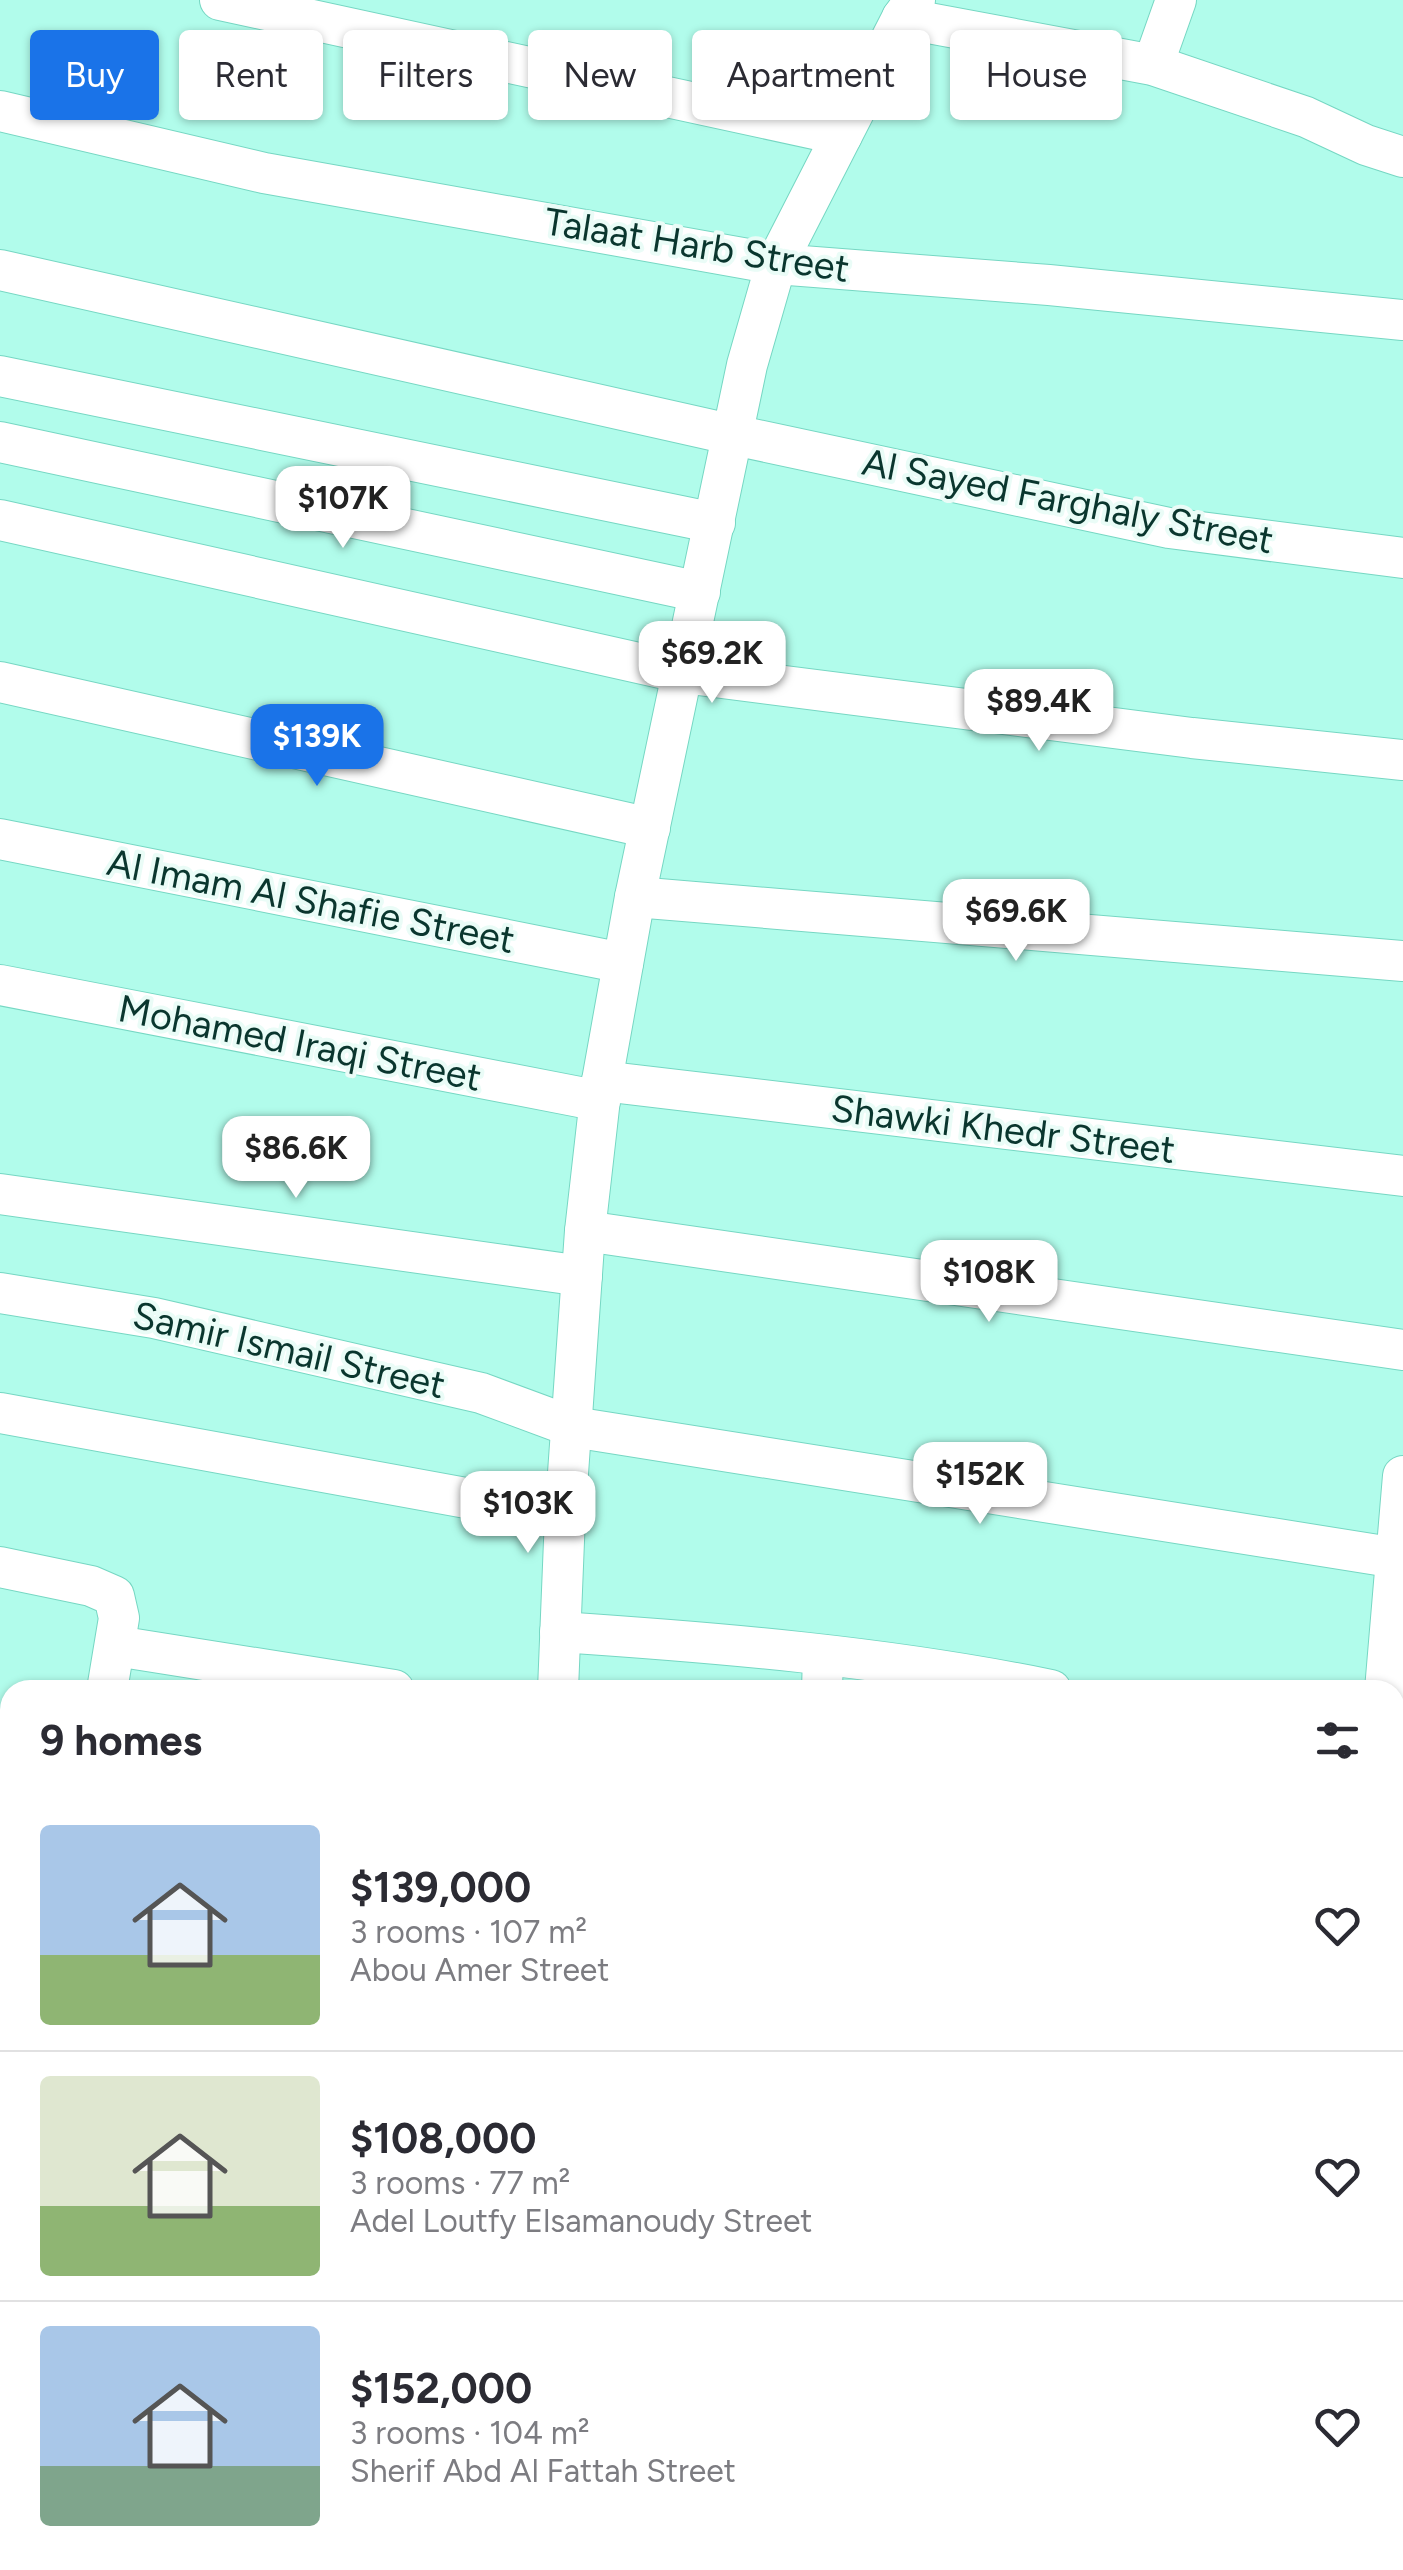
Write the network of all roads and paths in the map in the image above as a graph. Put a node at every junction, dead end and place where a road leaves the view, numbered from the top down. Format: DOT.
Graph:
graph roads {
  1 [pos="220,0"];
  2 [pos="1176,0"];
  3 [pos="909,9"];
  4 [pos="1152,64"];
  5 [pos="0,111"];
  6 [pos="842,134"];
  7 [pos="1403,157"];
  8 [pos="776,264"];
  9 [pos="0,270"];
  10 [pos="1403,320"];
  11 [pos="0,376"];
  12 [pos="734,434"];
  13 [pos="0,442"];
  14 [pos="0,520"];
  15 [pos="715,522"];
  16 [pos="1403,558"];
  17 [pos="700,592"];
  18 [pos="683,673"];
  19 [pos="0,682"];
  20 [pos="1403,760"];
  21 [pos="650,828"];
  22 [pos="0,839"];
  23 [pos="635,897"];
  24 [pos="1403,961"];
  25 [pos="623,963"];
  26 [pos="0,985"];
  27 [pos="601,1091"];
  28 [pos="1403,1176"];
  29 [pos="0,1194"];
  30 [pos="585,1232"];
  31 [pos="582,1276"];
  32 [pos="0,1293"];
  33 [pos="1403,1350"];
  34 [pos="4,1413"];
  35 [pos="573,1427"];
  36 [pos="1403,1476"];
  37 [pos="564,1516"];
  38 [pos="1400,1559"];
  39 [pos="0,1568"];
  40 [pos="560,1632"];
  41 [pos="116,1646"];
  42 [pos="823,1672"];
  43 [pos="109,1680"];
  44 [pos="331,1680"];
  45 [pos="558,1680"];
  46 [pos="924,1680"];
  47 [pos="1386,1680"];
  1 -- 6 [label="street"];
  2 -- 4 [label="street"];
  3 -- 4 [label="street"];
  3 -- 6 [label="street"];
  4 -- 7 [label="street"];
  5 -- 8 [label="street, Talaat Harb Street"];
  6 -- 8 [label="street"];
  8 -- 10 [label="street, Talaat Harb Street"];
  8 -- 12 [label="street"];
  9 -- 12 [label="street, Al Sayed Farghaly Street"];
  11 -- 15 [label="street"];
  12 -- 15 [label="street"];
  12 -- 16 [label="street, Al Sayed Farghaly Street"];
  13 -- 17 [label="street"];
  14 -- 18 [label="street"];
  15 -- 17 [label="street"];
  17 -- 18 [label="street"];
  18 -- 20 [label="street"];
  18 -- 21 [label="street"];
  19 -- 21 [label="street"];
  21 -- 23 [label="street"];
  22 -- 25 [label="street, Al Imam Al Shafie Street"];
  23 -- 24 [label="street"];
  23 -- 25 [label="street"];
  25 -- 27 [label="street"];
  26 -- 27 [label="street, Mohamed Iraqi Street"];
  27 -- 28 [label="street, Shawki Khedr Street"];
  27 -- 30 [label="street"];
  29 -- 31 [label="street"];
  30 -- 31 [label="street"];
  30 -- 33 [label="street"];
  31 -- 35 [label="street"];
  32 -- 35 [label="street, Samir Ismail Street"];
  34 -- 37 [label="street"];
  35 -- 37 [label="street"];
  35 -- 38 [label="street, Samir Ismail Street"];
  36 -- 38 [label="street"];
  37 -- 40 [label="street"];
  38 -- 47 [label="street"];
  39 -- 41 [label="street"];
  40 -- 42 [label="street"];
  40 -- 45 [label="street"];
  41 -- 43 [label="street"];
  41 -- 44 [label="street"];
  42 -- 46 [label="street"];
}
